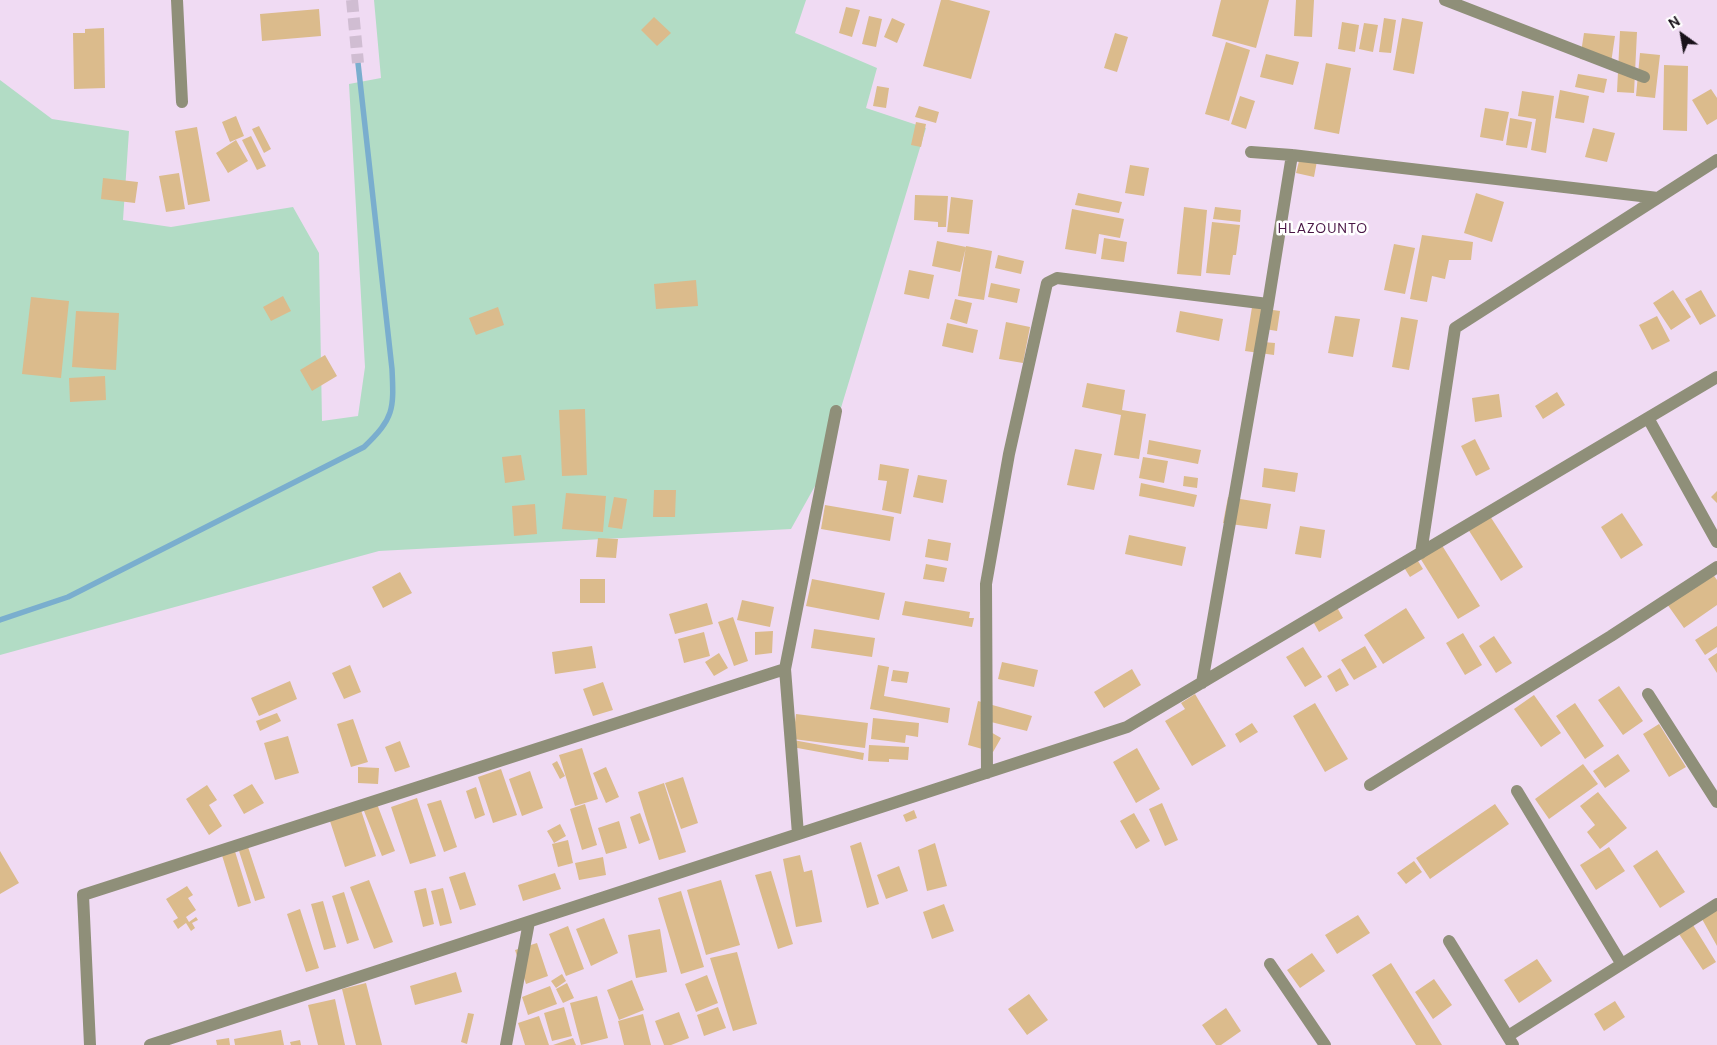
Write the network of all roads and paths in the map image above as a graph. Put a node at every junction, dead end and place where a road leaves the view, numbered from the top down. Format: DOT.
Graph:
graph roads {
  1 [pos="177,0"];
  2 [pos="1445,0"];
  3 [pos="1644,76"];
  4 [pos="182,102"];
  5 [pos="1250,152"];
  6 [pos="1292,155"];
  7 [pos="1717,160"];
  8 [pos="1658,198"];
  9 [pos="1268,304"];
  10 [pos="1717,377"];
  11 [pos="836,411"];
  12 [pos="1648,418"];
  13 [pos="1717,542"];
  14 [pos="1421,553"];
  15 [pos="1717,567"];
  16 [pos="785,669"];
  17 [pos="1202,683"];
  18 [pos="1648,694"];
  19 [pos="987,772"];
  20 [pos="1370,785"];
  21 [pos="1517,791"];
  22 [pos="1717,802"];
  23 [pos="798,834"];
  24 [pos="1717,904"];
  25 [pos="529,922"];
  26 [pos="1449,942"];
  27 [pos="1621,963"];
  28 [pos="1270,964"];
  29 [pos="1510,1041"];
  30 [pos="90,1045"];
  31 [pos="150,1045"];
  32 [pos="506,1045"];
  33 [pos="1325,1045"];
  1 -- 4 [label="street"];
  2 -- 3 [label="street"];
  5 -- 6 [label="street"];
  6 -- 8 [label="street"];
  6 -- 9 [label="street"];
  7 -- 8 [label="street"];
  8 -- 14 [label="street"];
  9 -- 17 [label="street"];
  9 -- 19 [label="street"];
  10 -- 12 [label="street"];
  11 -- 16 [label="street"];
  12 -- 13 [label="street"];
  12 -- 14 [label="street"];
  14 -- 17 [label="street"];
  15 -- 20 [label="street"];
  16 -- 23 [label="street"];
  16 -- 30 [label="street"];
  17 -- 19 [label="street"];
  18 -- 22 [label="street"];
  19 -- 23 [label="street"];
  21 -- 27 [label="street"];
  23 -- 25 [label="street"];
  24 -- 27 [label="street"];
  25 -- 31 [label="street"];
  25 -- 32 [label="street"];
  26 -- 29 [label="street"];
  27 -- 29 [label="street"];
  28 -- 33 [label="street"];
}
